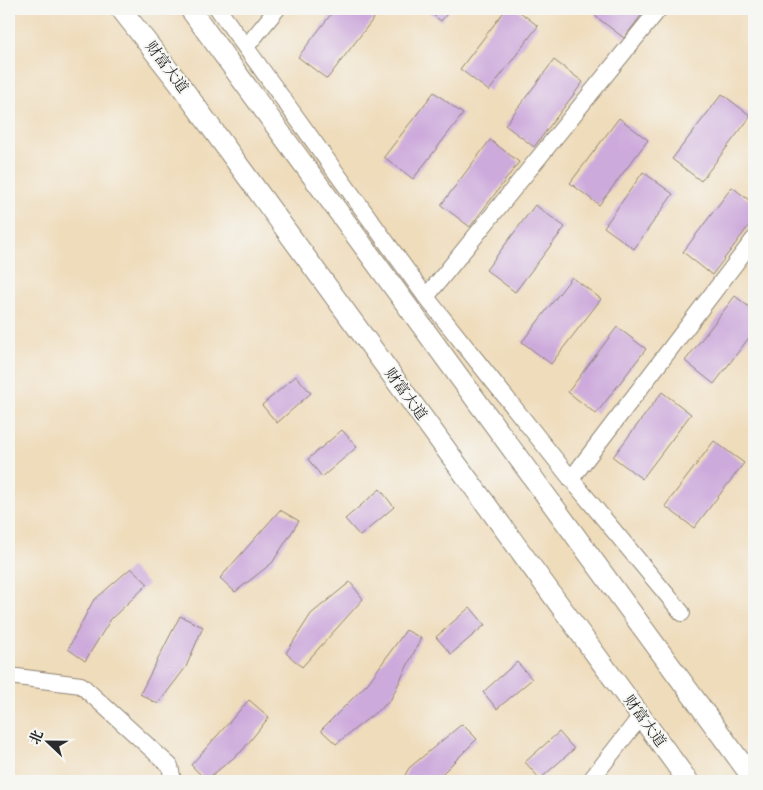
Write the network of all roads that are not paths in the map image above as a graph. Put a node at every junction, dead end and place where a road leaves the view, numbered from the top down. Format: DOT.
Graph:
graph roads {
  1 [pos="121,9"];
  2 [pos="190,9"];
  3 [pos="218,9"];
  4 [pos="277,9"];
  5 [pos="659,9"];
  6 [pos="246,47"];
  7 [pos="754,239"];
  8 [pos="426,297"];
  9 [pos="571,479"];
  10 [pos="682,614"];
  11 [pos="9,676"];
  12 [pos="641,716"];
  13 [pos="754,780"];
  14 [pos="173,781"];
  15 [pos="590,781"];
  16 [pos="688,781"];
  1 -- 12 [label="main road, 财富大道"];
  2 -- 13 [label="main road"];
  3 -- 6 [label="street"];
  4 -- 6 [label="street"];
  5 -- 8 [label="street"];
  6 -- 8 [label="street"];
  7 -- 9 [label="street"];
  8 -- 9 [label="street"];
  9 -- 10 [label="street"];
  11 -- 14 [label="street"];
  12 -- 15 [label="street"];
  12 -- 16 [label="main road, 财富大道"];
}
